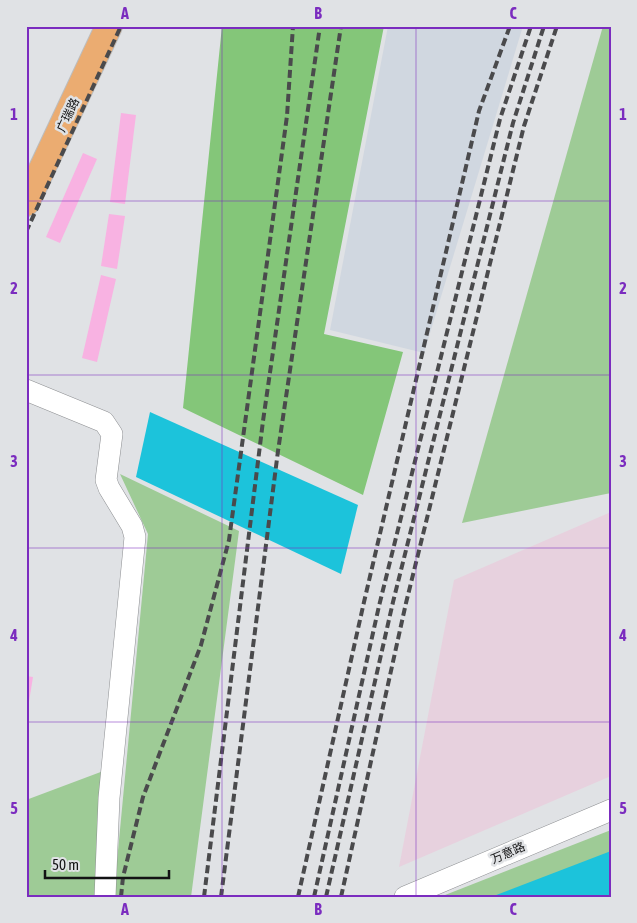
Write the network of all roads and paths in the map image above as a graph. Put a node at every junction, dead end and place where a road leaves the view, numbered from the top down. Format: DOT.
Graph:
graph roads {
  1 [pos="109,26"];
  2 [pos="26,203"];
  3 [pos="26,390"];
  4 [pos="611,810"];
  5 [pos="611,820"];
  6 [pos="105,897"];
  7 [pos="405,897"];
  8 [pos="423,897"];
  1 -- 2 [label="main road, 广瑞路"];
  3 -- 6 [label="street"];
  4 -- 7 [label="street, 万意路"];
  5 -- 8 [label="street, 万意路"];
}
